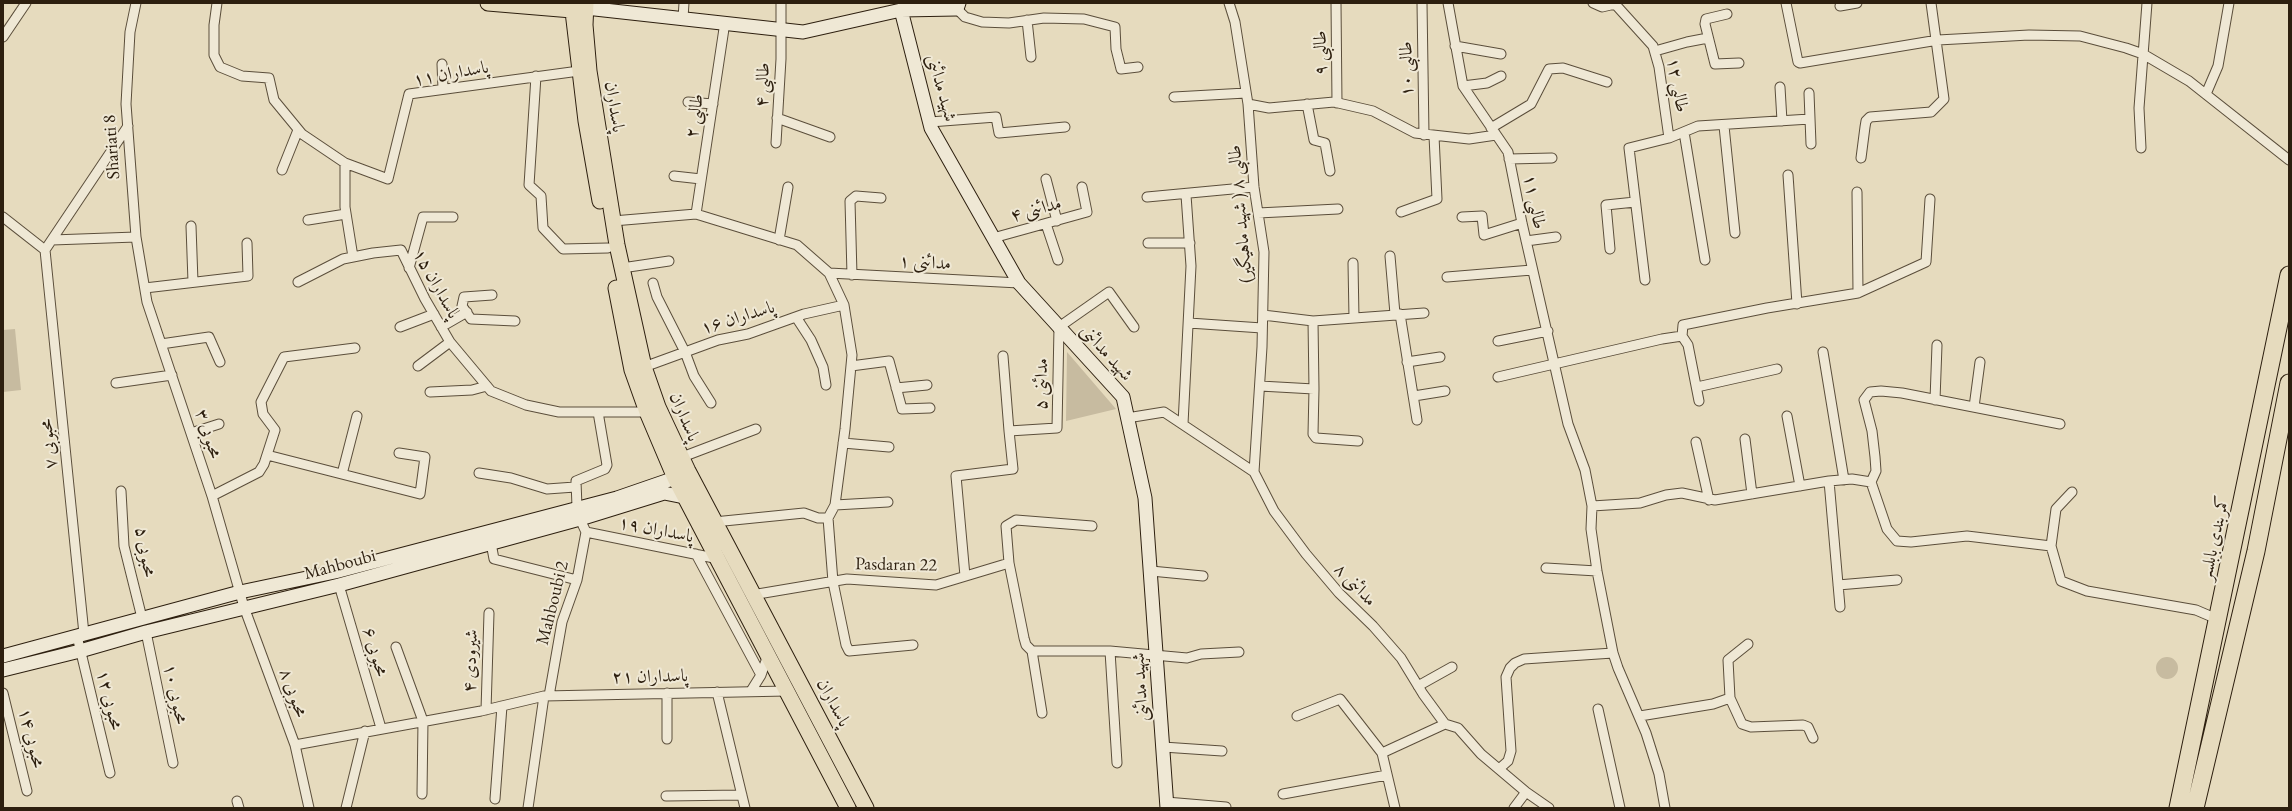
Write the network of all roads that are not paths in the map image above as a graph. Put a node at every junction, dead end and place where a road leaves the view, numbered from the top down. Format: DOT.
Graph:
graph roads {
  1 [pos="26,3"];
  2 [pos="136,3"];
  3 [pos="217,3"];
  4 [pos="488,3"];
  5 [pos="684,3"];
  6 [pos="781,3"];
  7 [pos="1229,3"];
  8 [pos="1336,3"];
  9 [pos="1422,3"];
  10 [pos="1448,3"];
  11 [pos="1593,3"];
  12 [pos="1786,3"];
  13 [pos="1857,3"];
  14 [pos="1931,3"];
  15 [pos="2147,3"];
  16 [pos="2229,3"];
  17 [pos="578,5"];
  18 [pos="958,6"];
  19 [pos="1840,6"];
  20 [pos="900,7"];
  21 [pos="1727,14"];
  22 [pos="683,18"];
  23 [pos="1028,20"];
  24 [pos="725,22"];
  25 [pos="780,29"];
  26 [pos="3,37"];
  27 [pos="1708,38"];
  28 [pos="1938,40"];
  29 [pos="1456,46"];
  30 [pos="1655,51"];
  31 [pos="1501,54"];
  32 [pos="2143,54"];
  33 [pos="1032,57"];
  34 [pos="1739,63"];
  35 [pos="442,64"];
  36 [pos="1138,67"];
  37 [pos="579,71"];
  38 [pos="536,76"];
  39 [pos="1501,76"];
  40 [pos="1607,82"];
  41 [pos="1463,86"];
  42 [pos="1780,87"];
  43 [pos="442,89"];
  44 [pos="1246,93"];
  45 [pos="1809,93"];
  46 [pos="2206,94"];
  47 [pos="1174,97"];
  48 [pos="688,102"];
  49 [pos="1337,103"];
  50 [pos="713,104"];
  51 [pos="1248,104"];
  52 [pos="1307,104"];
  53 [pos="777,118"];
  54 [pos="1810,119"];
  55 [pos="1782,121"];
  56 [pos="930,122"];
  57 [pos="128,126"];
  58 [pos="1724,126"];
  59 [pos="1064,127"];
  60 [pos="298,130"];
  61 [pos="1493,132"];
  62 [pos="1684,132"];
  63 [pos="1429,135"];
  64 [pos="830,137"];
  65 [pos="1669,138"];
  66 [pos="776,143"];
  67 [pos="1811,144"];
  68 [pos="2141,148"];
  69 [pos="1552,158"];
  70 [pos="1861,158"];
  71 [pos="1510,160"];
  72 [pos="2289,160"];
  73 [pos="345,163"];
  74 [pos="282,170"];
  75 [pos="1330,171"];
  76 [pos="1788,175"];
  77 [pos="674,176"];
  78 [pos="701,179"];
  79 [pos="1046,179"];
  80 [pos="1082,187"];
  81 [pos="1254,187"];
  82 [pos="788,188"];
  83 [pos="1857,192"];
  84 [pos="1186,195"];
  85 [pos="1147,197"];
  86 [pos="881,198"];
  87 [pos="1930,199"];
  88 [pos="1635,202"];
  89 [pos="1338,209"];
  90 [pos="1401,212"];
  91 [pos="1258,213"];
  92 [pos="346,214"];
  93 [pos="696,214"];
  94 [pos="452,216"];
  95 [pos="3,217"];
  96 [pos="1462,217"];
  97 [pos="308,220"];
  98 [pos="613,220"];
  99 [pos="1056,221"];
  100 [pos="1522,223"];
  101 [pos="1046,224"];
  102 [pos="191,226"];
  103 [pos="1735,233"];
  104 [pos="136,237"];
  105 [pos="1556,237"];
  106 [pos="993,238"];
  107 [pos="52,240"];
  108 [pos="779,240"];
  109 [pos="1526,240"];
  110 [pos="247,243"];
  111 [pos="1148,243"];
  112 [pos="1190,243"];
  113 [pos="608,248"];
  114 [pos="1610,249"];
  115 [pos="45,250"];
  116 [pos="1390,256"];
  117 [pos="353,257"];
  118 [pos="1058,260"];
  119 [pos="1705,260"];
  120 [pos="669,261"];
  121 [pos="1353,263"];
  122 [pos="409,268"];
  123 [pos="622,268"];
  124 [pos="1532,270"];
  125 [pos="829,273"];
  126 [pos="852,275"];
  127 [pos="2289,275"];
  128 [pos="1447,277"];
  129 [pos="1645,280"];
  130 [pos="194,282"];
  131 [pos="298,282"];
  132 [pos="654,284"];
  133 [pos="1019,284"];
  134 [pos="145,288"];
  135 [pos="1858,293"];
  136 [pos="492,295"];
  137 [pos="1797,304"];
  138 [pos="844,305"];
  139 [pos="467,312"];
  140 [pos="1424,313"];
  141 [pos="434,314"];
  142 [pos="1398,314"];
  143 [pos="1263,315"];
  144 [pos="796,317"];
  145 [pos="1354,318"];
  146 [pos="515,321"];
  147 [pos="1314,321"];
  148 [pos="1189,323"];
  149 [pos="400,327"];
  150 [pos="441,327"];
  151 [pos="1059,327"];
  152 [pos="1134,327"];
  153 [pos="1262,328"];
  154 [pos="1548,331"];
  155 [pos="1682,336"];
  156 [pos="1498,341"];
  157 [pos="450,342"];
  158 [pos="161,344"];
  159 [pos="1937,345"];
  160 [pos="355,348"];
  161 [pos="684,352"];
  162 [pos="1823,352"];
  163 [pos="1003,356"];
  164 [pos="1440,357"];
  165 [pos="220,362"];
  166 [pos="1407,362"];
  167 [pos="1554,362"];
  168 [pos="1980,362"];
  169 [pos="418,366"];
  170 [pos="851,366"];
  171 [pos="644,367"];
  172 [pos="1777,369"];
  173 [pos="172,376"];
  174 [pos="1498,377"];
  175 [pos="116,383"];
  176 [pos="2289,383"];
  177 [pos="826,385"];
  178 [pos="926,385"];
  179 [pos="487,386"];
  180 [pos="1260,386"];
  181 [pos="1697,387"];
  182 [pos="896,388"];
  183 [pos="1314,389"];
  184 [pos="1445,391"];
  185 [pos="430,392"];
  186 [pos="1414,396"];
  187 [pos="1935,400"];
  188 [pos="1699,401"];
  189 [pos="711,403"];
  190 [pos="1974,407"];
  191 [pos="930,408"];
  192 [pos="598,412"];
  193 [pos="647,412"];
  194 [pos="357,416"];
  195 [pos="1787,416"];
  196 [pos="1127,418"];
  197 [pos="1417,420"];
  198 [pos="219,424"];
  199 [pos="1183,424"];
  200 [pos="2060,424"];
  201 [pos="756,429"];
  202 [pos="1009,431"];
  203 [pos="191,433"];
  204 [pos="1745,439"];
  205 [pos="1358,441"];
  206 [pos="844,442"];
  207 [pos="1696,442"];
  208 [pos="890,447"];
  209 [pos="399,453"];
  210 [pos="267,455"];
  211 [pos="675,460"];
  212 [pos="1254,472"];
  213 [pos="479,473"];
  214 [pos="342,474"];
  215 [pos="681,474"];
  216 [pos="1844,480"];
  217 [pos="1829,481"];
  218 [pos="1871,482"];
  219 [pos="1800,486"];
  220 [pos="575,487"];
  221 [pos="121,491"];
  222 [pos="2072,492"];
  223 [pos="1752,494"];
  224 [pos="212,496"];
  225 [pos="684,497"];
  226 [pos="1709,500"];
  227 [pos="888,502"];
  228 [pos="835,505"];
  229 [pos="1592,506"];
  230 [pos="579,513"];
  231 [pos="828,518"];
  232 [pos="714,522"];
  233 [pos="1092,526"];
  234 [pos="586,532"];
  235 [pos="491,543"];
  236 [pos="2051,546"];
  237 [pos="696,554"];
  238 [pos="719,559"];
  239 [pos="1009,563"];
  240 [pos="1546,568"];
  241 [pos="1151,571"];
  242 [pos="1597,571"];
  243 [pos="965,576"];
  244 [pos="1202,576"];
  245 [pos="577,580"];
  246 [pos="1897,580"];
  247 [pos="833,582"];
  248 [pos="339,585"];
  249 [pos="1838,585"];
  250 [pos="240,592"];
  251 [pos="752,595"];
  252 [pos="244,607"];
  253 [pos="1840,607"];
  254 [pos="489,613"];
  255 [pos="2210,616"];
  256 [pos="142,618"];
  257 [pos="146,632"];
  258 [pos="81,635"];
  259 [pos="1748,644"];
  260 [pos="912,645"];
  261 [pos="396,647"];
  262 [pos="80,651"];
  263 [pos="1032,651"];
  264 [pos="1110,651"];
  265 [pos="1239,652"];
  266 [pos="1613,653"];
  267 [pos="768,655"];
  268 [pos="1157,655"];
  269 [pos="3,656"];
  270 [pos="1452,667"];
  271 [pos="3,670"];
  272 [pos="760,675"];
  273 [pos="1418,686"];
  274 [pos="751,691"];
  275 [pos="787,691"];
  276 [pos="717,692"];
  277 [pos="3,693"];
  278 [pos="667,693"];
  279 [pos="547,696"];
  280 [pos="1730,698"];
  281 [pos="502,706"];
  282 [pos="1598,709"];
  283 [pos="486,710"];
  284 [pos="1042,713"];
  285 [pos="1297,716"];
  286 [pos="1640,716"];
  287 [pos="422,722"];
  288 [pos="1445,724"];
  289 [pos="381,728"];
  290 [pos="365,732"];
  291 [pos="1813,738"];
  292 [pos="667,739"];
  293 [pos="295,745"];
  294 [pos="1163,747"];
  295 [pos="1222,752"];
  296 [pos="1382,753"];
  297 [pos="173,763"];
  298 [pos="1117,763"];
  299 [pos="1499,769"];
  300 [pos="110,773"];
  301 [pos="1387,775"];
  302 [pos="27,791"];
  303 [pos="1526,792"];
  304 [pos="422,794"];
  305 [pos="1282,794"];
  306 [pos="742,795"];
  307 [pos="666,796"];
  308 [pos="495,799"];
  309 [pos="1167,805"];
  310 [pos="1226,807"];
  311 [pos="309,808"];
  312 [pos="346,808"];
  313 [pos="528,808"];
  314 [pos="745,808"];
  315 [pos="848,808"];
  316 [pos="866,808"];
  317 [pos="1395,808"];
  318 [pos="1514,808"];
  319 [pos="1549,808"];
  320 [pos="1620,808"];
  321 [pos="1665,808"];
  322 [pos="2178,808"];
  323 [pos="2195,808"];
  1 -- 26 [label="street"];
  2 -- 57 [label="street, Shariati 8"];
  3 -- 60 [label="street"];
  4 -- 17 [label="main road"];
  5 -- 22 [label="street"];
  6 -- 25 [label="street, طالبی ۴"];
  7 -- 44 [label="street, طالبی ۸ ( شهید ماهیگیر)"];
  8 -- 49 [label="street, طالبی ۹"];
  9 -- 63 [label="street, طالبی ۱۰"];
  10 -- 29 [label="street, طالبی ۱۱"];
  11 -- 30 [label="street, طالبی ۱۲"];
  12 -- 28 [label="street"];
  13 -- 19 [label="street"];
  14 -- 28 [label="street"];
  15 -- 32 [label="street"];
  16 -- 46 [label="street"];
  17 -- 22 [label="street"];
  17 -- 37 [label="main road, پاسداران"];
  17 -- 98 [label="main road, پاسداران"];
  18 -- 20 [label="street"];
  18 -- 23 [label="street"];
  20 -- 25 [label="street"];
  20 -- 56 [label="street, شهید مدائنی"];
  21 -- 27 [label="street"];
  22 -- 24 [label="street"];
  23 -- 33 [label="street"];
  23 -- 36 [label="street"];
  24 -- 25 [label="street"];
  24 -- 50 [label="street, طالبی ۲"];
  25 -- 53 [label="street, طالبی ۴"];
  27 -- 30 [label="street"];
  27 -- 34 [label="street"];
  28 -- 32 [label="street"];
  28 -- 70 [label="street"];
  29 -- 31 [label="street"];
  29 -- 41 [label="street, طالبی ۱۱"];
  30 -- 65 [label="street, طالبی ۱۲"];
  32 -- 46 [label="street"];
  32 -- 68 [label="street"];
  35 -- 43 [label="street"];
  37 -- 38 [label="street, پاسداران ۱۱"];
  37 -- 113 [label="main road, پاسداران"];
  38 -- 43 [label="street, پاسداران ۱۱"];
  38 -- 113 [label="street"];
  39 -- 41 [label="street"];
  40 -- 61 [label="street"];
  41 -- 61 [label="street, طالبی ۱۱"];
  42 -- 55 [label="street"];
  43 -- 73 [label="street, پاسداران ۱۱"];
  44 -- 47 [label="street"];
  44 -- 51 [label="street, طالبی ۸ ( شهید ماهیگیر)"];
  45 -- 54 [label="street"];
  46 -- 72 [label="street"];
  48 -- 50 [label="street"];
  49 -- 52 [label="street"];
  49 -- 63 [label="street"];
  50 -- 78 [label="street, طالبی ۲"];
  51 -- 52 [label="street"];
  51 -- 81 [label="street, طالبی ۸ ( شهید ماهیگیر)"];
  52 -- 75 [label="street"];
  53 -- 64 [label="street"];
  53 -- 66 [label="street, طالبی ۴"];
  54 -- 55 [label="street"];
  54 -- 67 [label="street"];
  55 -- 58 [label="street"];
  56 -- 59 [label="street"];
  56 -- 106 [label="street, شهید مدائنی"];
  57 -- 104 [label="street, Shariati 8"];
  57 -- 107 [label="street"];
  58 -- 62 [label="street"];
  58 -- 103 [label="street"];
  60 -- 73 [label="street"];
  60 -- 74 [label="street"];
  61 -- 63 [label="street"];
  61 -- 71 [label="street, طالبی ۱۱"];
  62 -- 65 [label="street"];
  62 -- 119 [label="street"];
  63 -- 90 [label="street, طالبی ۱۰"];
  65 -- 88 [label="street"];
  69 -- 71 [label="street"];
  71 -- 100 [label="street, طالبی ۱۱"];
  73 -- 92 [label="street"];
  76 -- 137 [label="street"];
  77 -- 78 [label="street"];
  78 -- 93 [label="street, طالبی ۲"];
  79 -- 99 [label="street"];
  80 -- 99 [label="street, مدائنی ۴"];
  81 -- 84 [label="street"];
  81 -- 91 [label="street, طالبی ۸ ( شهید ماهیگیر)"];
  82 -- 108 [label="street"];
  83 -- 135 [label="street"];
  84 -- 85 [label="street"];
  84 -- 112 [label="street"];
  86 -- 126 [label="street"];
  87 -- 135 [label="street"];
  88 -- 114 [label="street"];
  88 -- 129 [label="street"];
  89 -- 91 [label="street"];
  91 -- 143 [label="street, طالبی ۸ ( شهید ماهیگیر)"];
  92 -- 97 [label="street"];
  92 -- 117 [label="street"];
  93 -- 98 [label="street"];
  93 -- 108 [label="street"];
  94 -- 122 [label="street"];
  95 -- 115 [label="street"];
  96 -- 100 [label="street"];
  98 -- 123 [label="main road, پاسداران"];
  99 -- 101 [label="street, مدائنی ۴"];
  100 -- 109 [label="street, طالبی ۱۱"];
  101 -- 106 [label="street, مدائنی ۴"];
  101 -- 118 [label="street"];
  102 -- 130 [label="street"];
  104 -- 107 [label="street"];
  104 -- 134 [label="street, Shariati 8"];
  105 -- 109 [label="street"];
  106 -- 133 [label="street, شهید مدائنی"];
  107 -- 115 [label="street"];
  108 -- 125 [label="street"];
  109 -- 124 [label="street, طالبی ۱۱"];
  110 -- 130 [label="street"];
  111 -- 112 [label="street"];
  112 -- 148 [label="street"];
  113 -- 193 [label="main road, پاسداران"];
  115 -- 258 [label="street, محبوبی ۷"];
  116 -- 142 [label="street"];
  117 -- 122 [label="street, پاسداران ۱۵"];
  117 -- 131 [label="street, پاسداران ۱۵"];
  120 -- 123 [label="street"];
  121 -- 145 [label="street"];
  122 -- 141 [label="street, پاسداران ۱۵"];
  123 -- 171 [label="main road, پاسداران"];
  124 -- 128 [label="street"];
  124 -- 154 [label="street, طالبی ۱۱"];
  125 -- 126 [label="street, مدائنی ۱"];
  125 -- 138 [label="street"];
  126 -- 133 [label="street, مدائنی ۱"];
  127 -- 322 [label="highway, کمربندی بابلسر"];
  130 -- 134 [label="street"];
  132 -- 161 [label="street"];
  133 -- 151 [label="street, شهید مدائنی"];
  134 -- 158 [label="street, محبوبی ۳"];
  135 -- 137 [label="street"];
  136 -- 139 [label="street"];
  137 -- 155 [label="street"];
  138 -- 144 [label="street, پاسداران ۱۶"];
  138 -- 170 [label="street"];
  139 -- 146 [label="street"];
  139 -- 150 [label="street"];
  140 -- 142 [label="street"];
  141 -- 149 [label="street"];
  141 -- 150 [label="street, پاسداران ۱۵"];
  142 -- 145 [label="street"];
  142 -- 166 [label="street"];
  143 -- 147 [label="street"];
  143 -- 153 [label="street, طالبی ۸ ( شهید ماهیگیر)"];
  144 -- 161 [label="street, پاسداران ۱۶"];
  144 -- 177 [label="street"];
  145 -- 147 [label="street"];
  147 -- 183 [label="street"];
  148 -- 153 [label="street"];
  148 -- 199 [label="street"];
  150 -- 157 [label="street, پاسداران ۱۵"];
  151 -- 152 [label="street"];
  151 -- 196 [label="street, شهید مدائنی"];
  151 -- 202 [label="street, مدائنی ۵"];
  153 -- 180 [label="street, طالبی ۸ ( شهید ماهیگیر)"];
  154 -- 156 [label="street"];
  154 -- 167 [label="street, طالبی ۱۱"];
  155 -- 167 [label="street"];
  155 -- 181 [label="street"];
  157 -- 169 [label="street"];
  157 -- 179 [label="street, پاسداران ۱۵"];
  158 -- 165 [label="street"];
  158 -- 173 [label="street, محبوبی ۳"];
  159 -- 187 [label="street"];
  160 -- 210 [label="street"];
  161 -- 171 [label="street, پاسداران ۱۶"];
  161 -- 189 [label="street"];
  162 -- 216 [label="street"];
  163 -- 202 [label="street"];
  164 -- 166 [label="street"];
  166 -- 186 [label="street"];
  167 -- 174 [label="street"];
  167 -- 229 [label="street, طالبی ۱۱"];
  168 -- 190 [label="street"];
  170 -- 182 [label="street"];
  170 -- 206 [label="street"];
  171 -- 211 [label="main road, پاسداران"];
  172 -- 181 [label="street"];
  173 -- 175 [label="street"];
  173 -- 203 [label="street, محبوبی ۳"];
  176 -- 323 [label="highway"];
  178 -- 182 [label="street"];
  179 -- 185 [label="street"];
  179 -- 192 [label="street"];
  180 -- 183 [label="street"];
  180 -- 212 [label="street, طالبی ۸ ( شهید ماهیگیر)"];
  181 -- 188 [label="street"];
  182 -- 191 [label="street"];
  183 -- 205 [label="street"];
  184 -- 186 [label="street"];
  186 -- 197 [label="street"];
  187 -- 190 [label="street"];
  187 -- 218 [label="street"];
  190 -- 200 [label="street"];
  192 -- 193 [label="street"];
  192 -- 220 [label="street"];
  193 -- 211 [label="main road, پاسداران"];
  194 -- 214 [label="street"];
  195 -- 219 [label="street"];
  196 -- 199 [label="street, مدائنی ۸"];
  196 -- 241 [label="street, شهید مدائنی"];
  198 -- 203 [label="street"];
  199 -- 212 [label="street, مدائنی ۸"];
  201 -- 211 [label="street"];
  202 -- 243 [label="street"];
  203 -- 224 [label="street, محبوبی ۳"];
  204 -- 223 [label="street"];
  206 -- 208 [label="street"];
  206 -- 228 [label="street"];
  207 -- 226 [label="street"];
  209 -- 214 [label="street"];
  210 -- 214 [label="street"];
  210 -- 224 [label="street"];
  211 -- 215 [label="main road, پاسداران"];
  212 -- 273 [label="street, مدائنی ۸"];
  213 -- 220 [label="street"];
  215 -- 225 [label="main road, پاسداران"];
  215 -- 230 [label="street, Mahboubi"];
  215 -- 232 [label="main road, پاسداران"];
  216 -- 217 [label="street"];
  216 -- 218 [label="street"];
  217 -- 219 [label="street"];
  217 -- 249 [label="street"];
  218 -- 236 [label="street"];
  219 -- 223 [label="street"];
  220 -- 230 [label="street"];
  221 -- 256 [label="street, محبوبی ۵"];
  222 -- 236 [label="street"];
  223 -- 226 [label="street"];
  224 -- 250 [label="street, محبوبی ۳"];
  225 -- 230 [label="street, Mahboubi"];
  225 -- 238 [label="main road, پاسداران"];
  226 -- 229 [label="street"];
  227 -- 228 [label="street"];
  228 -- 231 [label="street"];
  229 -- 242 [label="street, طالبی ۱۱"];
  230 -- 234 [label="street"];
  230 -- 235 [label="street, Mahboubi"];
  230 -- 250 [label="street, Mahboubi"];
  231 -- 232 [label="street"];
  231 -- 247 [label="street"];
  232 -- 251 [label="main road, پاسداران"];
  233 -- 239 [label="street"];
  234 -- 237 [label="street, پاسداران ۱۹"];
  234 -- 245 [label="street, Mahboubi 2"];
  235 -- 245 [label="street"];
  235 -- 248 [label="street, Mahboubi"];
  236 -- 255 [label="street"];
  237 -- 238 [label="street, پاسداران ۱۹"];
  237 -- 272 [label="street"];
  238 -- 267 [label="main road, پاسداران"];
  239 -- 243 [label="street, Pasdaran 22"];
  239 -- 263 [label="street"];
  240 -- 242 [label="street"];
  241 -- 244 [label="street"];
  241 -- 268 [label="street, شهید مدائنی"];
  242 -- 266 [label="street, طالبی ۱۱"];
  243 -- 247 [label="street, Pasdaran 22"];
  245 -- 279 [label="street, Mahboubi 2"];
  246 -- 249 [label="street"];
  247 -- 251 [label="street, Pasdaran 22"];
  247 -- 260 [label="street"];
  248 -- 252 [label="street, Mahboubi"];
  248 -- 289 [label="street, محبوبی ۶"];
  249 -- 253 [label="street"];
  250 -- 252 [label="street, محبوبی ۸"];
  250 -- 256 [label="street, Mahboubi"];
  251 -- 316 [label="main road, پاسداران"];
  252 -- 257 [label="street, Mahboubi"];
  252 -- 293 [label="street, محبوبی ۸"];
  254 -- 283 [label="street, شیرودی ۴"];
  256 -- 258 [label="street, Mahboubi"];
  257 -- 262 [label="street, Mahboubi"];
  257 -- 297 [label="street, محبوبی ۱۰"];
  258 -- 262 [label="street, محبوبی ۱۲"];
  258 -- 269 [label="street, Mahboubi"];
  259 -- 280 [label="street"];
  261 -- 287 [label="street"];
  262 -- 271 [label="street, Mahboubi"];
  262 -- 300 [label="street, محبوبی ۱۲"];
  263 -- 264 [label="street"];
  263 -- 284 [label="street"];
  264 -- 268 [label="street"];
  264 -- 298 [label="street"];
  265 -- 268 [label="street"];
  266 -- 286 [label="street, طالبی ۱۱"];
  266 -- 299 [label="street"];
  267 -- 272 [label="street"];
  267 -- 275 [label="main road, پاسداران"];
  268 -- 294 [label="street, شهید مدائنی"];
  270 -- 273 [label="street"];
  272 -- 274 [label="street"];
  273 -- 288 [label="street, مدائنی ۸"];
  274 -- 275 [label="street, پاسداران ۲۱"];
  274 -- 276 [label="street, پاسداران ۲۱"];
  275 -- 315 [label="main road, پاسداران"];
  276 -- 278 [label="street, پاسداران ۲۱"];
  276 -- 306 [label="street"];
  277 -- 302 [label="street, محبوبی ۱۴"];
  278 -- 279 [label="street, پاسداران ۲۱"];
  278 -- 292 [label="street"];
  279 -- 281 [label="street, پاسداران ۲۱"];
  279 -- 313 [label="street, Mahboubi 2"];
  280 -- 286 [label="street"];
  280 -- 291 [label="street"];
  281 -- 283 [label="street, پاسداران ۲۱"];
  281 -- 308 [label="street"];
  282 -- 320 [label="street"];
  283 -- 287 [label="street, پاسداران ۲۱"];
  285 -- 296 [label="street"];
  286 -- 321 [label="street, طالبی ۱۱"];
  287 -- 289 [label="street, پاسداران ۲۱"];
  287 -- 304 [label="street"];
  288 -- 296 [label="street"];
  288 -- 299 [label="street, مدائنی ۸"];
  289 -- 290 [label="street, پاسداران ۲۱"];
  290 -- 293 [label="street, پاسداران ۲۱"];
  290 -- 312 [label="street"];
  293 -- 311 [label="street, محبوبی ۸"];
  294 -- 295 [label="street"];
  294 -- 309 [label="street, شهید مدائنی"];
  296 -- 301 [label="street"];
  299 -- 303 [label="street, مدائنی ۸"];
  301 -- 305 [label="street"];
  301 -- 317 [label="street"];
  303 -- 318 [label="street"];
  303 -- 319 [label="street, مدائنی ۸"];
  306 -- 307 [label="street"];
  306 -- 314 [label="street"];
  309 -- 310 [label="street"];
}
